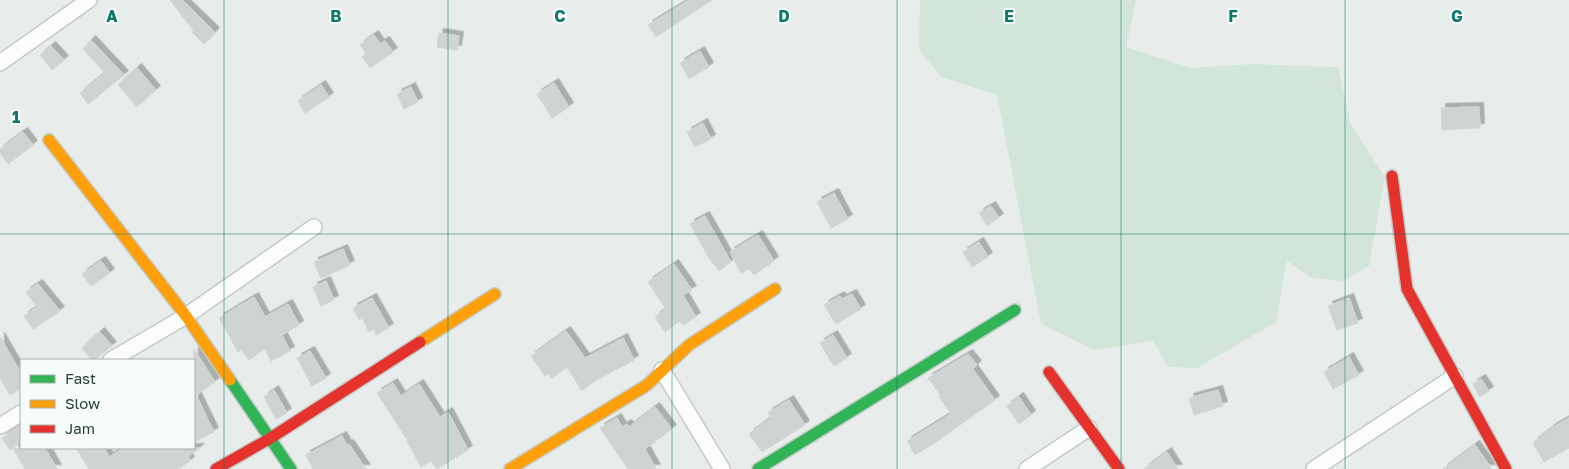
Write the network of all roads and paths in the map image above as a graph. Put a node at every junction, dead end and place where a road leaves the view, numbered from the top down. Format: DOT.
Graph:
graph roads {
  1 [pos="88,0"];
  2 [pos="0,63"];
  3 [pos="49,140"];
  4 [pos="1392,176"];
  5 [pos="314,227"];
  6 [pos="775,289"];
  7 [pos="495,294"];
  8 [pos="1014,310"];
  9 [pos="186,316"];
  10 [pos="113,359"];
  11 [pos="662,370"];
  12 [pos="1049,372"];
  13 [pos="1456,376"];
  14 [pos="20,415"];
  15 [pos="0,426"];
  16 [pos="1089,428"];
  17 [pos="269,439"];
  18 [pos="216,469"];
  19 [pos="291,469"];
  20 [pos="510,469"];
  21 [pos="722,469"];
  22 [pos="758,469"];
  23 [pos="1027,469"];
  24 [pos="1119,469"];
  25 [pos="1314,469"];
  26 [pos="1506,469"];
  1 -- 2 [label="street"];
  3 -- 9 [label="street"];
  4 -- 13 [label="street"];
  5 -- 9 [label="street"];
  6 -- 11 [label="street"];
  7 -- 17 [label="street"];
  8 -- 22 [label="street"];
  9 -- 10 [label="street"];
  9 -- 17 [label="street"];
  11 -- 20 [label="street"];
  11 -- 21 [label="street"];
  12 -- 16 [label="street"];
  13 -- 25 [label="street"];
  13 -- 26 [label="street"];
  14 -- 15 [label="street"];
  16 -- 23 [label="street"];
  16 -- 24 [label="street"];
  17 -- 18 [label="street"];
  17 -- 19 [label="street"];
}
